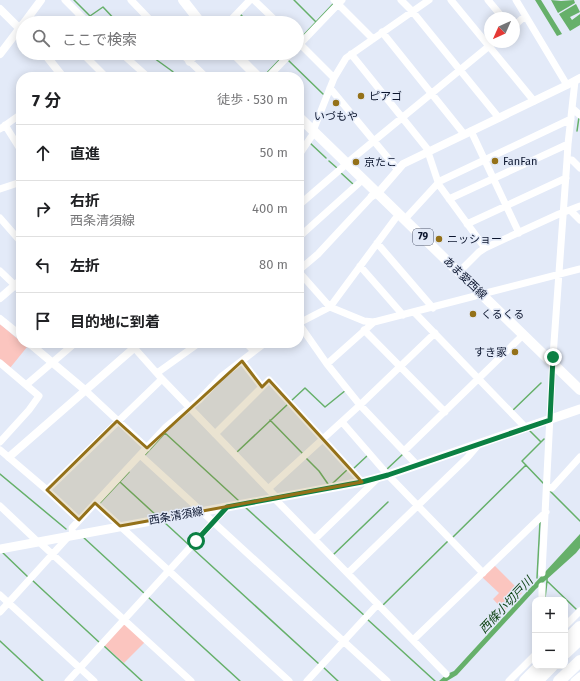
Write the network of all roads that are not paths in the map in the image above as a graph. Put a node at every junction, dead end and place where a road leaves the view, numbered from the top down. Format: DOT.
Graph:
graph roads {
  1 [pos="41,0"];
  2 [pos="65,0"];
  3 [pos="131,0"];
  4 [pos="183,0"];
  5 [pos="190,0"];
  6 [pos="250,0"];
  7 [pos="254,0"];
  8 [pos="401,0"];
  9 [pos="429,0"];
  10 [pos="451,0"];
  11 [pos="488,0"];
  12 [pos="516,0"];
  13 [pos="338,1"];
  14 [pos="0,9"];
  15 [pos="412,11"];
  16 [pos="498,12"];
  17 [pos="80,15"];
  18 [pos="30,16"];
  19 [pos="146,16"];
  20 [pos="196,16"];
  21 [pos="203,16"];
  22 [pos="235,16"];
  23 [pos="271,16"];
  24 [pos="526,16"];
  25 [pos="520,21"];
  26 [pos="16,22"];
  27 [pos="382,32"];
  28 [pos="16,34"];
  29 [pos="484,35"];
  30 [pos="304,38"];
  31 [pos="373,39"];
  32 [pos="487,48"];
  33 [pos="495,48"];
  34 [pos="304,50"];
  35 [pos="0,54"];
  36 [pos="351,54"];
  37 [pos="51,60"];
  38 [pos="89,60"];
  39 [pos="129,60"];
  40 [pos="233,60"];
  41 [pos="241,60"];
  42 [pos="284,60"];
  43 [pos="189,62"];
  44 [pos="460,70"];
  45 [pos="60,72"];
  46 [pos="101,72"];
  47 [pos="142,72"];
  48 [pos="200,72"];
  49 [pos="245,72"];
  50 [pos="253,72"];
  51 [pos="273,72"];
  52 [pos="334,78"];
  53 [pos="578,79"];
  54 [pos="567,85"];
  55 [pos="330,88"];
  56 [pos="431,93"];
  57 [pos="534,101"];
  58 [pos="572,108"];
  59 [pos="580,115"];
  60 [pos="16,117"];
  61 [pos="402,117"];
  62 [pos="499,118"];
  63 [pos="571,119"];
  64 [pos="304,124"];
  65 [pos="2,127"];
  66 [pos="304,128"];
  67 [pos="467,133"];
  68 [pos="312,134"];
  69 [pos="374,141"];
  70 [pos="16,144"];
  71 [pos="568,144"];
  72 [pos="304,147"];
  73 [pos="429,151"];
  74 [pos="484,160"];
  75 [pos="567,160"];
  76 [pos="345,165"];
  77 [pos="580,168"];
  78 [pos="398,170"];
  79 [pos="493,178"];
  80 [pos="566,178"];
  81 [pos="438,182"];
  82 [pos="359,183"];
  83 [pos="16,184"];
  84 [pos="0,189"];
  85 [pos="375,194"];
  86 [pos="449,199"];
  87 [pos="304,201"];
  88 [pos="506,205"];
  89 [pos="580,206"];
  90 [pos="567,211"];
  91 [pos="0,218"];
  92 [pos="400,219"];
  93 [pos="580,220"];
  94 [pos="467,224"];
  95 [pos="304,232"];
  96 [pos="519,233"];
  97 [pos="16,236"];
  98 [pos="377,244"];
  99 [pos="485,248"];
  100 [pos="360,266"];
  101 [pos="304,267"];
  102 [pos="580,269"];
  103 [pos="0,271"];
  104 [pos="459,272"];
  105 [pos="559,274"];
  106 [pos="304,277"];
  107 [pos="14,286"];
  108 [pos="478,295"];
  109 [pos="0,298"];
  110 [pos="330,307"];
  111 [pos="433,308"];
  112 [pos="415,312"];
  113 [pos="403,315"];
  114 [pos="0,318"];
  115 [pos="304,320"];
  116 [pos="374,322"];
  117 [pos="304,330"];
  118 [pos="364,330"];
  119 [pos="16,332"];
  120 [pos="435,333"];
  121 [pos="519,339"];
  122 [pos="35,348"];
  123 [pos="69,348"];
  124 [pos="132,348"];
  125 [pos="137,348"];
  126 [pos="193,348"];
  127 [pos="251,348"];
  128 [pos="258,348"];
  129 [pos="254,351"];
  130 [pos="242,360"];
  131 [pos="546,361"];
  132 [pos="0,363"];
  133 [pos="52,363"];
  134 [pos="327,364"];
  135 [pos="400,366"];
  136 [pos="559,373"];
  137 [pos="160,376"];
  138 [pos="478,379"];
  139 [pos="26,385"];
  140 [pos="262,387"];
  141 [pos="85,390"];
  142 [pos="580,390"];
  143 [pos="580,398"];
  144 [pos="360,404"];
  145 [pos="190,408"];
  146 [pos="580,410"];
  147 [pos="445,412"];
  148 [pos="550,420"];
  149 [pos="117,421"];
  150 [pos="342,422"];
  151 [pos="526,428"];
  152 [pos="215,434"];
  153 [pos="322,439"];
  154 [pos="0,442"];
  155 [pos="480,444"];
  156 [pos="146,448"];
  157 [pos="0,450"];
  158 [pos="404,451"];
  159 [pos="140,455"];
  160 [pos="9,457"];
  161 [pos="580,457"];
  162 [pos="417,465"];
  163 [pos="385,476"];
  164 [pos="362,482"];
  165 [pos="547,487"];
  166 [pos="268,489"];
  167 [pos="47,490"];
  168 [pos="276,498"];
  169 [pos="95,503"];
  170 [pos="418,505"];
  171 [pos="0,506"];
  172 [pos="227,507"];
  173 [pos="202,512"];
  174 [pos="546,512"];
  175 [pos="80,520"];
  176 [pos="213,522"];
  177 [pos="120,526"];
  178 [pos="71,536"];
  179 [pos="315,539"];
  180 [pos="38,542"];
  181 [pos="0,549"];
  182 [pos="53,554"];
  183 [pos="169,571"];
  184 [pos="348,573"];
  185 [pos="483,573"];
  186 [pos="542,573"];
  187 [pos="542,586"];
  188 [pos="0,595"];
  189 [pos="542,597"];
  190 [pos="9,603"];
  191 [pos="378,604"];
  192 [pos="580,611"];
  193 [pos="0,612"];
  194 [pos="124,620"];
  195 [pos="568,623"];
  196 [pos="580,627"];
  197 [pos="568,639"];
  198 [pos="580,639"];
  199 [pos="413,640"];
  200 [pos="343,642"];
  201 [pos="568,650"];
  202 [pos="580,650"];
  203 [pos="532,658"];
  204 [pos="568,661"];
  205 [pos="580,661"];
  206 [pos="80,668"];
  207 [pos="537,669"];
  208 [pos="549,669"];
  209 [pos="560,669"];
  210 [pos="446,674"];
  211 [pos="580,676"];
  212 [pos="68,681"];
  213 [pos="94,681"];
  214 [pos="191,681"];
  215 [pos="289,681"];
  216 [pos="307,681"];
  217 [pos="387,681"];
  218 [pos="509,681"];
  219 [pos="525,681"];
  220 [pos="537,681"];
  221 [pos="548,681"];
  222 [pos="559,681"];
  223 [pos="574,681"];
  1 -- 18 [label="street"];
  2 -- 17 [label="street"];
  3 -- 19 [label="street"];
  4 -- 20 [label="main road"];
  5 -- 21 [label="main road"];
  6 -- 22 [label="street"];
  7 -- 23 [label="street"];
  8 -- 15 [label="street"];
  9 -- 15 [label="street"];
  10 -- 29 [label="street"];
  11 -- 16 [label="street"];
  12 -- 24 [label="street"];
  13 -- 30 [label="street"];
  13 -- 31 [label="street"];
  14 -- 26 [label="street"];
  15 -- 27 [label="street"];
  15 -- 44 [label="street"];
  24 -- 25 [label="street"];
  24 -- 54 [label="street"];
  27 -- 31 [label="street"];
  27 -- 56 [label="street"];
  28 -- 35 [label="street"];
  31 -- 36 [label="street"];
  32 -- 44 [label="street"];
  33 -- 57 [label="street"];
  34 -- 52 [label="street"];
  36 -- 52 [label="street"];
  36 -- 61 [label="street"];
  37 -- 45 [label="street"];
  38 -- 46 [label="street"];
  39 -- 47 [label="street"];
  40 -- 49 [label="main road"];
  41 -- 50 [label="main road"];
  42 -- 51 [label="street"];
  43 -- 48 [label="street"];
  44 -- 56 [label="street"];
  44 -- 62 [label="street"];
  52 -- 55 [label="street"];
  53 -- 54 [label="street"];
  53 -- 58 [label="street"];
  54 -- 57 [label="street"];
  55 -- 68 [label="street"];
  55 -- 69 [label="street"];
  56 -- 61 [label="street"];
  56 -- 67 [label="street"];
  57 -- 62 [label="street"];
  58 -- 59 [label="street"];
  58 -- 63 [label="street"];
  60 -- 65 [label="street"];
  61 -- 69 [label="street"];
  61 -- 73 [label="street"];
  62 -- 67 [label="street"];
  63 -- 71 [label="street"];
  63 -- 74 [label="street"];
  64 -- 68 [label="main road, あま愛西線 / 79"];
  65 -- 70 [label="street"];
  66 -- 68 [label="main road, あま愛西線 / 79"];
  67 -- 73 [label="street"];
  67 -- 74 [label="street"];
  68 -- 72 [label="street"];
  68 -- 76 [label="main road, あま愛西線 / 79"];
  69 -- 76 [label="street"];
  69 -- 78 [label="street"];
  71 -- 75 [label="street"];
  71 -- 79 [label="street"];
  73 -- 78 [label="street"];
  73 -- 81 [label="street"];
  74 -- 79 [label="street"];
  74 -- 81 [label="street"];
  75 -- 77 [label="street"];
  75 -- 80 [label="street"];
  76 -- 82 [label="main road, あま愛西線 / 79"];
  76 -- 85 [label="main road, あま愛西線 / 79"];
  76 -- 87 [label="street"];
  78 -- 85 [label="street"];
  79 -- 86 [label="street"];
  79 -- 88 [label="street"];
  80 -- 88 [label="street"];
  80 -- 90 [label="street"];
  81 -- 86 [label="street"];
  81 -- 92 [label="street"];
  82 -- 85 [label="main road, あま愛西線 / 79"];
  82 -- 95 [label="street"];
  83 -- 84 [label="street"];
  85 -- 92 [label="main road, あま愛西線 / 79"];
  85 -- 101 [label="street"];
  86 -- 94 [label="street"];
  88 -- 94 [label="street"];
  88 -- 96 [label="street"];
  89 -- 90 [label="street"];
  90 -- 93 [label="street"];
  90 -- 96 [label="street"];
  90 -- 105 [label="street"];
  91 -- 97 [label="street"];
  92 -- 98 [label="street"];
  92 -- 104 [label="main road, あま愛西線 / 79"];
  92 -- 108 [label="main road, あま愛西線 / 79"];
  94 -- 99 [label="street"];
  96 -- 99 [label="street"];
  98 -- 100 [label="street"];
  98 -- 111 [label="street"];
  99 -- 104 [label="street"];
  100 -- 110 [label="street"];
  100 -- 113 [label="street"];
  102 -- 105 [label="street"];
  103 -- 107 [label="street"];
  104 -- 108 [label="main road, あま愛西線 / 79"];
  105 -- 108 [label="street"];
  105 -- 148 [label="street"];
  106 -- 110 [label="street"];
  107 -- 109 [label="street"];
  108 -- 111 [label="street"];
  108 -- 121 [label="main road, あま愛西線 / 79"];
  108 -- 131 [label="main road, あま愛西線 / 79"];
  110 -- 115 [label="street"];
  110 -- 116 [label="street"];
  111 -- 112 [label="street"];
  112 -- 113 [label="street"];
  112 -- 120 [label="street"];
  113 -- 116 [label="street"];
  114 -- 119 [label="street"];
  116 -- 118 [label="street"];
  117 -- 134 [label="street"];
  118 -- 134 [label="street"];
  118 -- 135 [label="street"];
  120 -- 135 [label="street"];
  120 -- 138 [label="street"];
  121 -- 131 [label="main road, あま愛西線 / 79"];
  121 -- 138 [label="street"];
  122 -- 133 [label="street"];
  123 -- 133 [label="street"];
  124 -- 141 [label="street"];
  125 -- 137 [label="street"];
  126 -- 137 [label="street"];
  127 -- 129 [label="street"];
  128 -- 129 [label="street"];
  129 -- 130 [label="street"];
  130 -- 140 [label="street"];
  130 -- 145 [label="street"];
  131 -- 136 [label="main road, あま愛西線 / 79"];
  132 -- 139 [label="street"];
  133 -- 139 [label="street"];
  133 -- 141 [label="street"];
  134 -- 144 [label="street"];
  135 -- 144 [label="street"];
  135 -- 147 [label="street"];
  136 -- 142 [label="main road, あま愛西線 / 79"];
  136 -- 143 [label="main road, あま愛西線 / 79"];
  137 -- 145 [label="street"];
  137 -- 149 [label="street"];
  138 -- 147 [label="street"];
  138 -- 151 [label="street"];
  139 -- 154 [label="street"];
  140 -- 152 [label="street"];
  140 -- 153 [label="street"];
  141 -- 149 [label="street"];
  141 -- 160 [label="street"];
  144 -- 150 [label="street"];
  144 -- 158 [label="street"];
  145 -- 152 [label="street"];
  145 -- 156 [label="street"];
  146 -- 148 [label="main road, 西条清須線"];
  147 -- 158 [label="street"];
  148 -- 151 [label="main road, 西条清須線"];
  148 -- 165 [label="street"];
  149 -- 156 [label="street"];
  149 -- 167 [label="street"];
  150 -- 153 [label="street"];
  150 -- 163 [label="street"];
  151 -- 155 [label="main road, 西条清須線"];
  152 -- 166 [label="street"];
  153 -- 164 [label="street"];
  153 -- 166 [label="street"];
  155 -- 162 [label="main road, 西条清須線"];
  155 -- 170 [label="street"];
  156 -- 159 [label="street"];
  157 -- 160 [label="street"];
  158 -- 162 [label="street"];
  159 -- 169 [label="street"];
  159 -- 173 [label="street"];
  160 -- 167 [label="street"];
  161 -- 165 [label="street"];
  162 -- 163 [label="main road, 西条清須線"];
  163 -- 164 [label="main road, 西条清須線"];
  163 -- 170 [label="street"];
  163 -- 179 [label="street"];
  164 -- 168 [label="main road, 西条清須線"];
  165 -- 174 [label="street"];
  166 -- 168 [label="street"];
  167 -- 175 [label="street"];
  168 -- 172 [label="main road, 西条清須線"];
  168 -- 179 [label="street"];
  169 -- 175 [label="street"];
  169 -- 177 [label="street"];
  170 -- 184 [label="street"];
  170 -- 185 [label="street"];
  171 -- 180 [label="street"];
  172 -- 173 [label="main road, 西条清須線"];
  172 -- 176 [label="street"];
  173 -- 176 [label="street"];
  173 -- 177 [label="main road, 西条清須線"];
  174 -- 185 [label="street"];
  174 -- 186 [label="street"];
  175 -- 178 [label="street"];
  176 -- 183 [label="street"];
  176 -- 200 [label="street"];
  177 -- 178 [label="main road, 西条清須線"];
  177 -- 183 [label="street"];
  178 -- 180 [label="main road, 西条清須線"];
  178 -- 182 [label="street"];
  179 -- 184 [label="street"];
  180 -- 181 [label="main road, 西条清須線"];
  180 -- 182 [label="street"];
  182 -- 190 [label="street"];
  182 -- 194 [label="street"];
  183 -- 194 [label="street"];
  183 -- 215 [label="street"];
  184 -- 191 [label="street"];
  185 -- 199 [label="street"];
  187 -- 189 [label="street"];
  188 -- 190 [label="street"];
  190 -- 193 [label="street"];
  190 -- 206 [label="street"];
  191 -- 199 [label="street"];
  191 -- 200 [label="street"];
  192 -- 195 [label="street"];
  194 -- 206 [label="street"];
  194 -- 214 [label="street"];
  196 -- 197 [label="highway"];
  198 -- 201 [label="highway"];
  199 -- 210 [label="street"];
  200 -- 216 [label="street"];
  200 -- 217 [label="street"];
  202 -- 204 [label="highway"];
  203 -- 218 [label="street"];
  205 -- 222 [label="highway"];
  206 -- 212 [label="street"];
  206 -- 213 [label="street"];
  207 -- 219 [label="highway"];
  208 -- 220 [label="highway"];
  209 -- 221 [label="highway"];
  211 -- 223 [label="street"];
}
